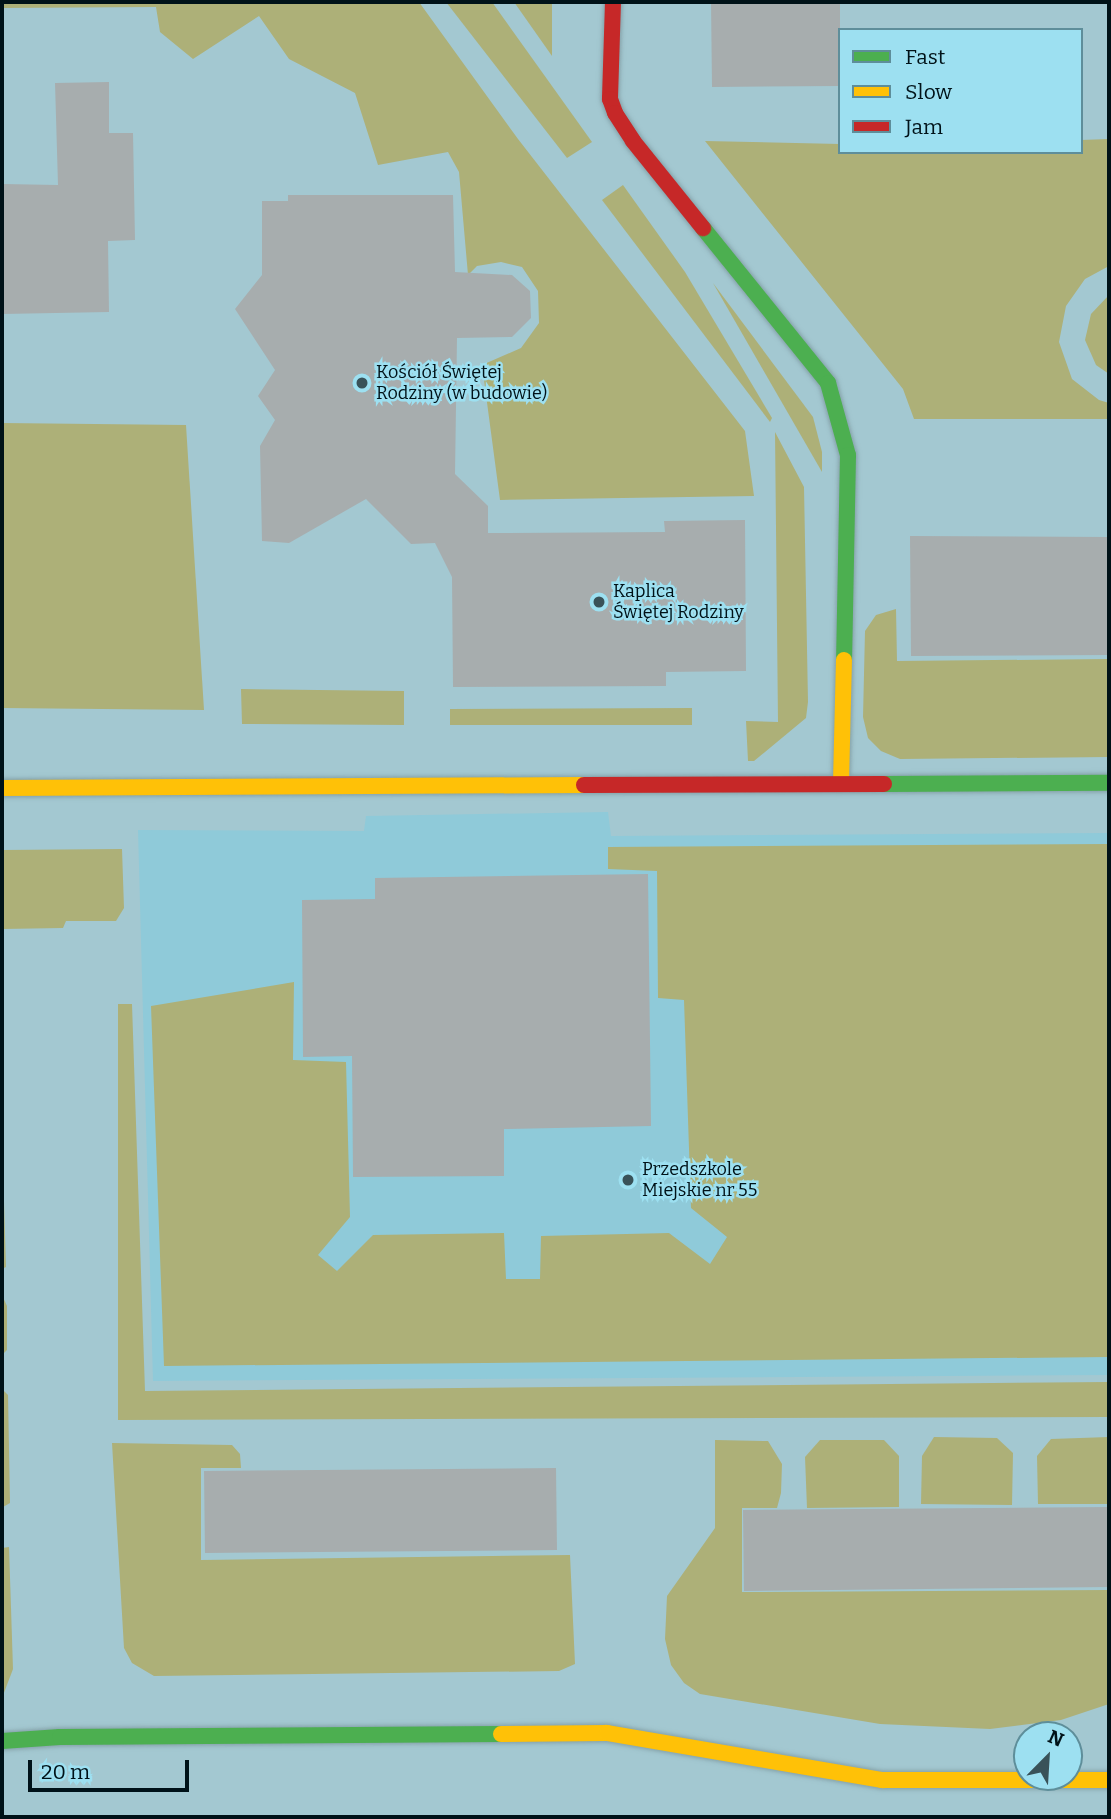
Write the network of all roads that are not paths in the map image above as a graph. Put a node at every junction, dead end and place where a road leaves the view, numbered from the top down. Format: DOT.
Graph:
graph roads {
  1 [pos="613,2"];
  2 [pos="841,782"];
  3 [pos="1109,782"];
  4 [pos="2,788"];
  5 [pos="2,1741"];
  6 [pos="1109,1780"];
  1 -- 2 [label="street"];
  2 -- 3 [label="street"];
  2 -- 4 [label="street"];
  5 -- 6 [label="street"];
}
